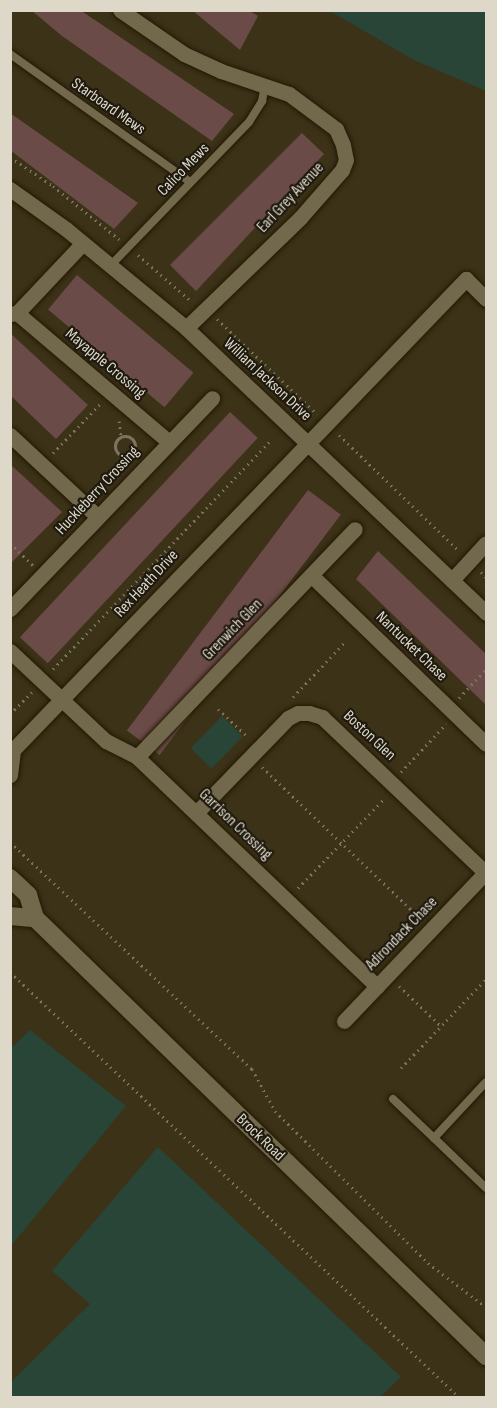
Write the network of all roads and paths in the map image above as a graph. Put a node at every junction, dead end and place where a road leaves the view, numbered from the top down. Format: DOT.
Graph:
graph roads {
  1 [pos="120,10"];
  2 [pos="10,54"];
  3 [pos="265,84"];
  4 [pos="10,157"];
  5 [pos="190,182"];
  6 [pos="10,189"];
  7 [pos="83,243"];
  8 [pos="128,247"];
  9 [pos="110,266"];
  10 [pos="486,299"];
  11 [pos="204,310"];
  12 [pos="14,313"];
  13 [pos="186,328"];
  14 [pos="212,398"];
  15 [pos="103,400"];
  16 [pos="117,411"];
  17 [pos="326,422"];
  18 [pos="10,435"];
  19 [pos="122,437"];
  20 [pos="271,440"];
  21 [pos="307,441"];
  22 [pos="169,442"];
  23 [pos="122,456"];
  24 [pos="49,457"];
  25 [pos="123,474"];
  26 [pos="98,517"];
  27 [pos="355,529"];
  28 [pos="10,543"];
  29 [pos="486,543"];
  30 [pos="470,561"];
  31 [pos="44,574"];
  32 [pos="311,575"];
  33 [pos="486,577"];
  34 [pos="452,580"];
  35 [pos="10,609"];
  36 [pos="486,613"];
  37 [pos="10,651"];
  38 [pos="486,669"];
  39 [pos="42,681"];
  40 [pos="62,700"];
  41 [pos="457,701"];
  42 [pos="218,709"];
  43 [pos="10,714"];
  44 [pos="449,721"];
  45 [pos="251,740"];
  46 [pos="486,744"];
  47 [pos="12,752"];
  48 [pos="138,757"];
  49 [pos="258,764"];
  50 [pos="10,775"];
  51 [pos="397,776"];
  52 [pos="388,794"];
  53 [pos="196,813"];
  54 [pos="10,842"];
  55 [pos="341,843"];
  56 [pos="486,873"];
  57 [pos="10,878"];
  58 [pos="286,899"];
  59 [pos="10,916"];
  60 [pos="34,918"];
  61 [pos="433,929"];
  62 [pos="10,972"];
  63 [pos="486,979"];
  64 [pos="397,984"];
  65 [pos="377,986"];
  66 [pos="344,1021"];
  67 [pos="441,1026"];
  68 [pos="401,1068"];
  69 [pos="486,1082"];
  70 [pos="393,1099"];
  71 [pos="434,1138"];
  72 [pos="486,1188"];
  73 [pos="486,1307"];
  74 [pos="486,1356"];
  75 [pos="460,1398"];
  1 -- 3 [label="street, Earl Grey Avenue"];
  2 -- 5 [label="lane, Starboard Mews"];
  3 -- 5 [label="lane, Calico Mews"];
  3 -- 11 [label="street, Earl Grey Avenue"];
  4 -- 8 [label="path"];
  5 -- 8 [label="lane, Calico Mews"];
  6 -- 7 [label="street, William Jackson Drive"];
  7 -- 9 [label="street, William Jackson Drive"];
  7 -- 12 [label="street"];
  8 -- 9 [label="lane, Calico Mews"];
  8 -- 11 [label="path"];
  9 -- 13 [label="street, William Jackson Drive"];
  10 -- 17 [label="street, Rex Heath Drive"];
  11 -- 13 [label="street, Earl Grey Avenue"];
  11 -- 17 [label="path"];
  12 -- 22 [label="street, Mayapple Crossing"];
  13 -- 21 [label="street, William Jackson Drive"];
  14 -- 22 [label="street, Huckleberry Crossing"];
  15 -- 24 [label="path"];
  16 -- 19 [label="path"];
  17 -- 21 [label="street, Rex Heath Drive"];
  17 -- 30 [label="path"];
  18 -- 26 [label="street"];
  19 -- 23 [label="path"];
  19 -- 23 [label="path"];
  20 -- 39 [label="path"];
  21 -- 34 [label="street, William Jackson Drive"];
  21 -- 40 [label="street, Rex Heath Drive"];
  22 -- 26 [label="street, Huckleberry Crossing"];
  23 -- 25 [label="path"];
  26 -- 31 [label="street, Huckleberry Crossing"];
  27 -- 32 [label="street, Grenwich Glen"];
  28 -- 31 [label="path"];
  29 -- 30 [label="street"];
  30 -- 33 [label="path"];
  30 -- 34 [label="street"];
  31 -- 35 [label="street, Huckleberry Crossing"];
  32 -- 46 [label="street, Nantucket Chase"];
  32 -- 48 [label="street, Grenwich Glen"];
  34 -- 36 [label="street, William Jackson Drive"];
  37 -- 39 [label="street, Garrison Crossing"];
  38 -- 41 [label="path"];
  39 -- 40 [label="street, Garrison Crossing"];
  39 -- 43 [label="path"];
  40 -- 47 [label="street, Rex Heath Drive"];
  40 -- 48 [label="street, Garrison Crossing"];
  42 -- 45 [label="path"];
  44 -- 51 [label="path"];
  47 -- 50 [label="street, Rex Heath Drive"];
  48 -- 53 [label="street, Garrison Crossing"];
  49 -- 55 [label="path"];
  52 -- 55 [label="path"];
  53 -- 56 [label="street, Boston Glen"];
  53 -- 58 [label="street, Garrison Crossing"];
  54 -- 73 [label="path"];
  55 -- 58 [label="path"];
  55 -- 61 [label="path"];
  56 -- 61 [label="street, Adirondack Chase"];
  57 -- 60 [label="main road, Brock Road"];
  58 -- 65 [label="street, Garrison Crossing"];
  59 -- 60 [label="main road"];
  60 -- 74 [label="main road, Brock Road"];
  61 -- 65 [label="street, Adirondack Chase"];
  62 -- 75 [label="path"];
  63 -- 67 [label="path"];
  64 -- 67 [label="path"];
  65 -- 66 [label="street, Adirondack Chase"];
  67 -- 68 [label="path"];
  69 -- 71 [label="lane"];
  70 -- 71 [label="lane"];
  71 -- 72 [label="lane"];
}
